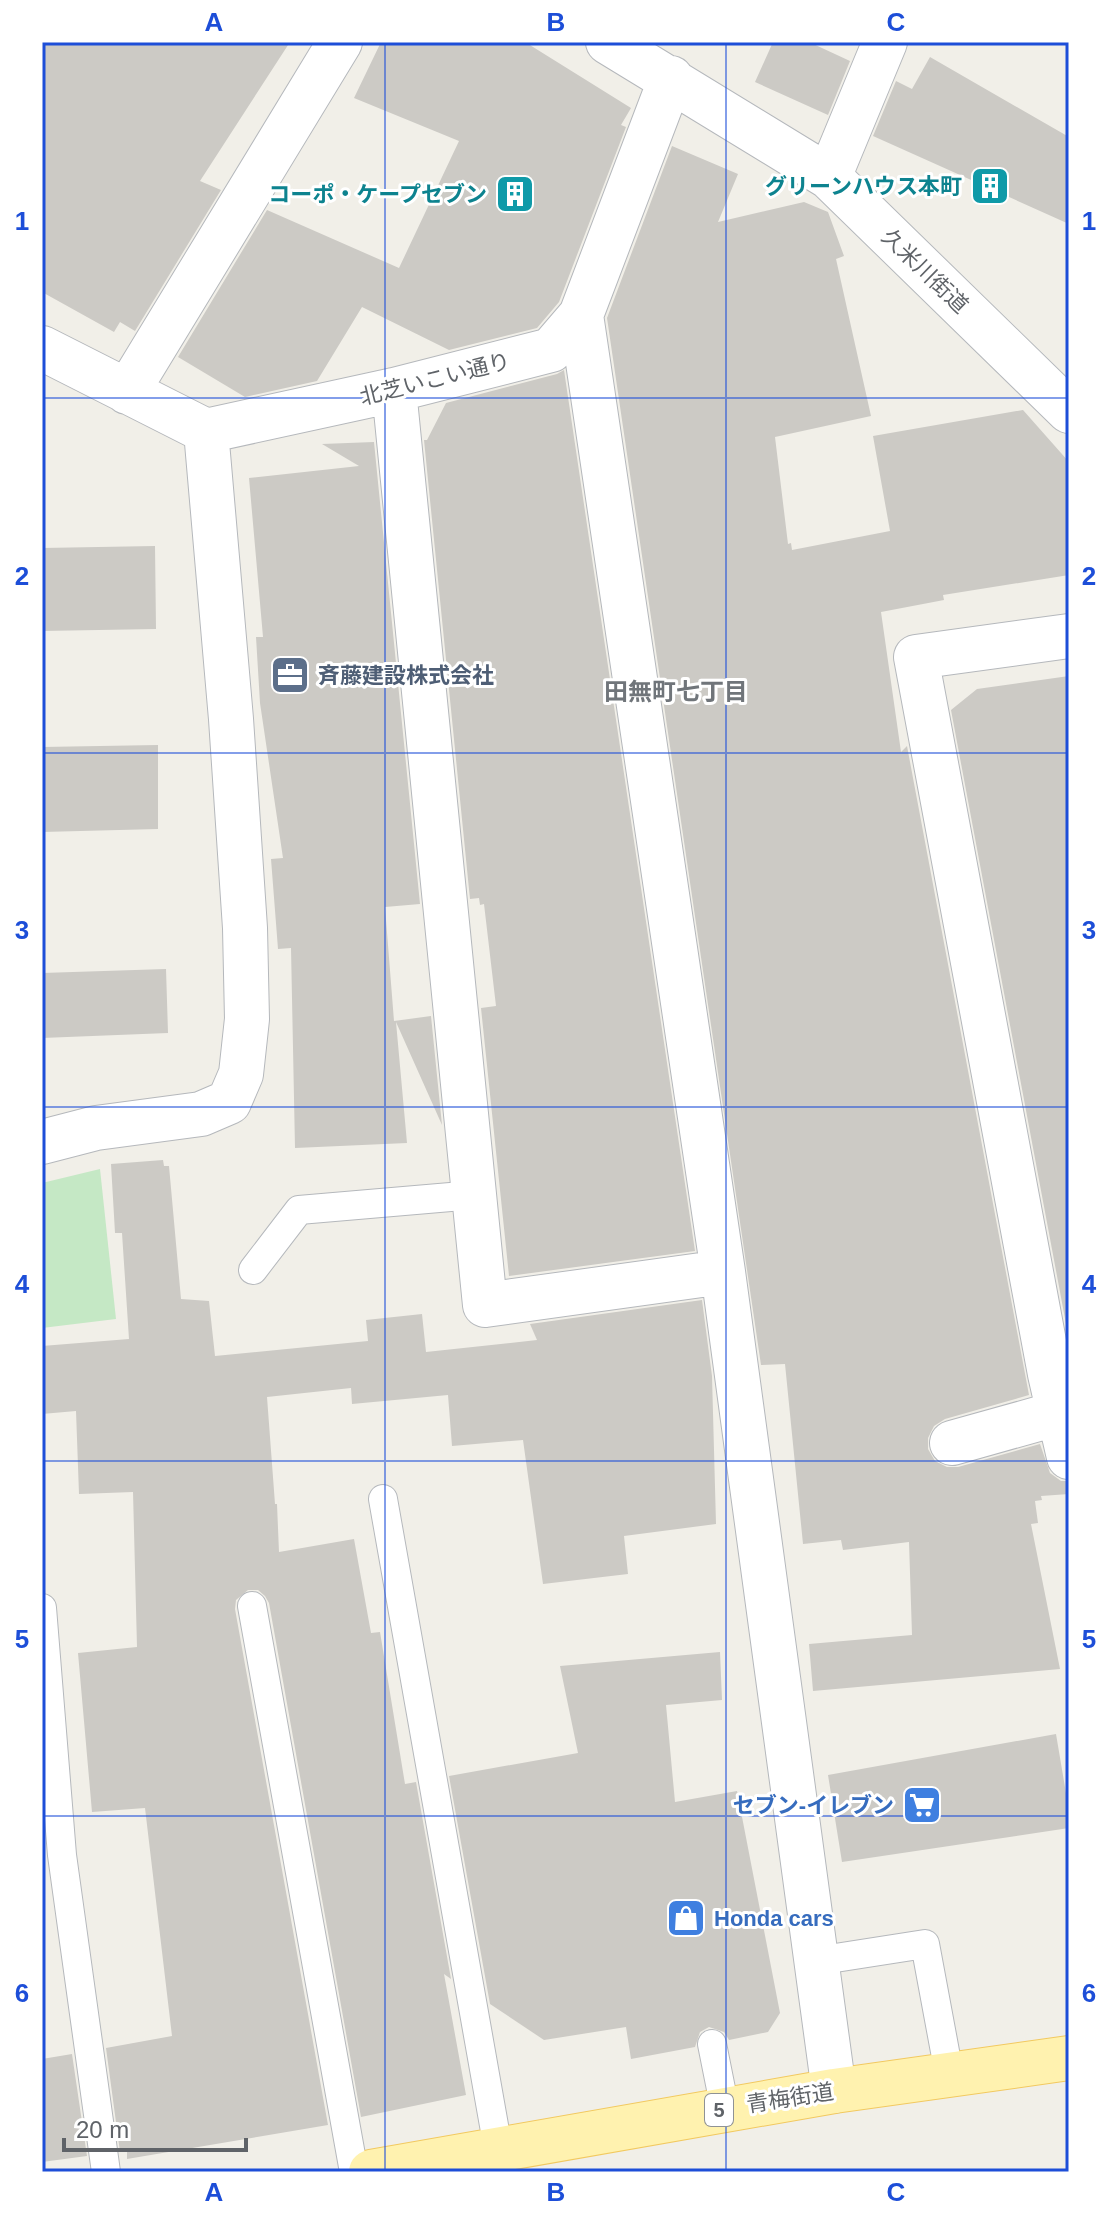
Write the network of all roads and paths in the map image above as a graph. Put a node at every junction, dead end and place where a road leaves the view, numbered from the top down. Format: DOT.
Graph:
graph roads {
  1 [pos="340,42"];
  2 [pos="608,42"];
  3 [pos="885,42"];
  4 [pos="671,78"];
  5 [pos="829,177"];
  6 [pos="581,315"];
  7 [pos="42,348"];
  8 [pos="394,390"];
  9 [pos="127,392"];
  10 [pos="1069,411"];
  11 [pos="206,431"];
  12 [pos="1069,636"];
  13 [pos="42,1142"];
  14 [pos="474,1195"];
  15 [pos="253,1270"];
  16 [pos="723,1272"];
  17 [pos="1059,1386"];
  18 [pos="952,1443"];
  19 [pos="1069,1457"];
  20 [pos="383,1499"];
  21 [pos="252,1606"];
  22 [pos="42,1608"];
  23 [pos="816,1961"];
  24 [pos="712,2044"];
  25 [pos="1069,2058"];
  26 [pos="949,2073"];
  27 [pos="834,2091"];
  28 [pos="725,2109"];
  29 [pos="498,2148"];
  30 [pos="106,2172"];
  31 [pos="354,2172"];
  32 [pos="371,2172"];
  1 -- 9 [label="street"];
  2 -- 4 [label="street, 久米川街道"];
  3 -- 5 [label="street"];
  4 -- 5 [label="street, 久米川街道"];
  4 -- 6 [label="street, 北芝いこい通り"];
  5 -- 10 [label="street, 久米川街道"];
  6 -- 8 [label="street, 北芝いこい通り"];
  6 -- 16 [label="street"];
  7 -- 9 [label="street"];
  8 -- 11 [label="street, 北芝いこい通り"];
  8 -- 14 [label="street"];
  9 -- 11 [label="street"];
  11 -- 13 [label="street"];
  12 -- 17 [label="street"];
  14 -- 15 [label="lane"];
  14 -- 16 [label="street"];
  16 -- 23 [label="street"];
  17 -- 18 [label="street"];
  17 -- 19 [label="street"];
  20 -- 29 [label="lane"];
  21 -- 31 [label="lane"];
  22 -- 30 [label="lane"];
  23 -- 26 [label="lane"];
  23 -- 27 [label="street"];
  24 -- 28 [label="lane"];
  25 -- 26 [label="main road, 青梅街道 / 5"];
  26 -- 27 [label="main road, 青梅街道 / 5"];
  27 -- 28 [label="main road, 青梅街道 / 5"];
  28 -- 29 [label="main road, 青梅街道 / 5"];
  29 -- 32 [label="main road, 青梅街道 / 5"];
}
